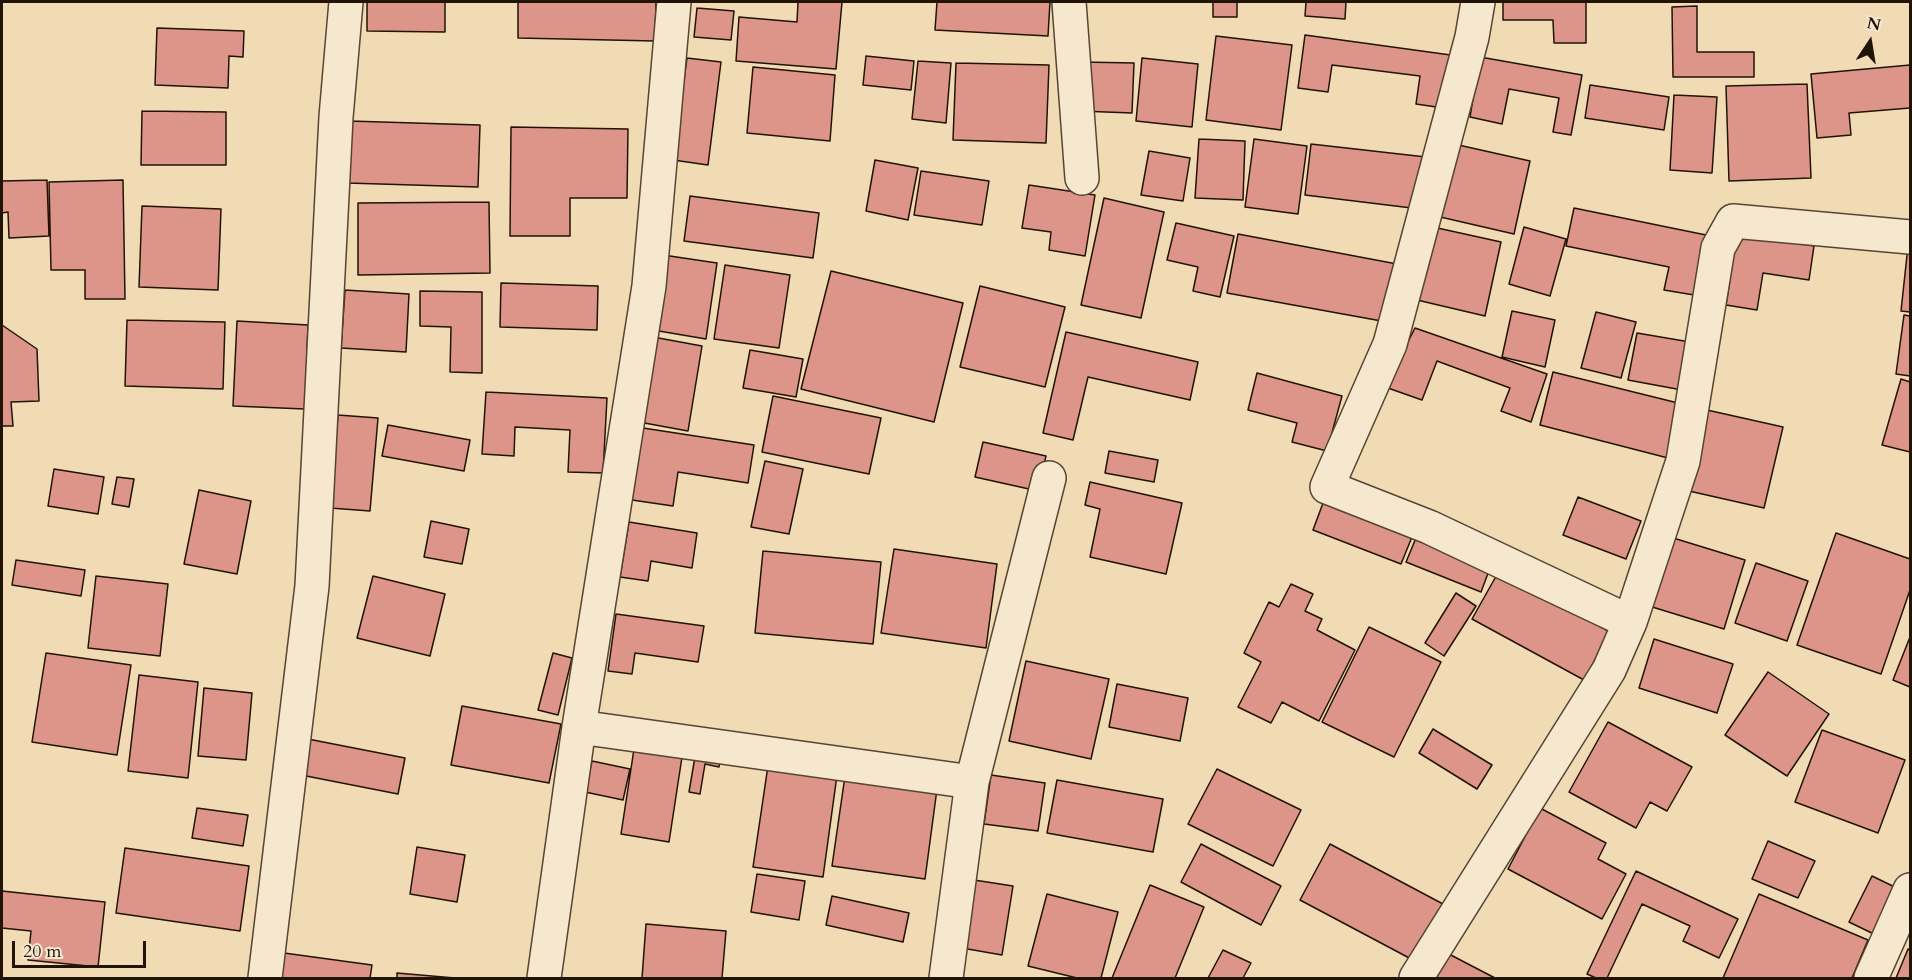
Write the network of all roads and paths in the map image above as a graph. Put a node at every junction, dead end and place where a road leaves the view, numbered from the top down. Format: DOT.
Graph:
graph roads {
  1 [pos="346,2"];
  2 [pos="674,2"];
  3 [pos="1069,2"];
  4 [pos="1478,2"];
  5 [pos="1082,178"];
  6 [pos="1911,237"];
  7 [pos="1049,478"];
  8 [pos="1630,622"];
  9 [pos="579,727"];
  10 [pos="972,782"];
  11 [pos="1911,890"];
  12 [pos="265,978"];
  13 [pos="544,978"];
  14 [pos="946,978"];
  15 [pos="1416,978"];
  16 [pos="1871,978"];
  1 -- 12 [label="street"];
  2 -- 9 [label="street"];
  3 -- 5 [label="street"];
  4 -- 8 [label="street"];
  6 -- 8 [label="street"];
  7 -- 10 [label="street"];
  8 -- 15 [label="street"];
  9 -- 10 [label="street"];
  9 -- 13 [label="street"];
  10 -- 14 [label="street"];
  11 -- 16 [label="street"];
}
